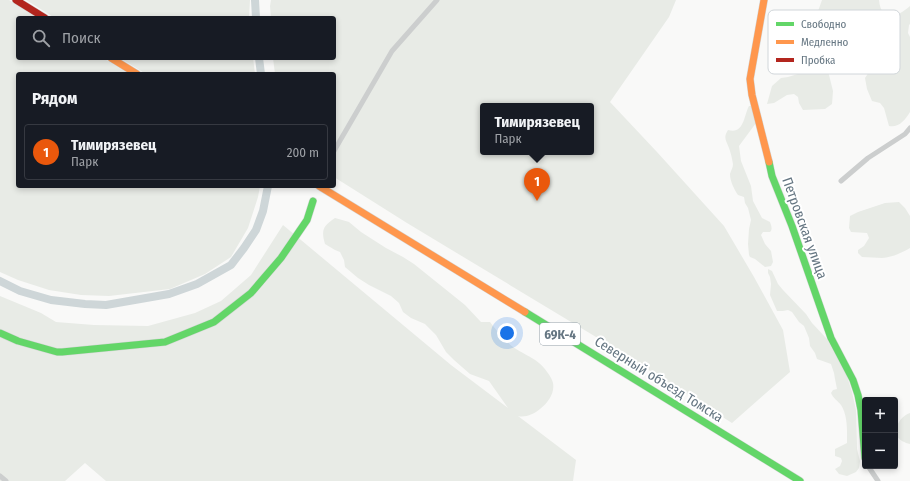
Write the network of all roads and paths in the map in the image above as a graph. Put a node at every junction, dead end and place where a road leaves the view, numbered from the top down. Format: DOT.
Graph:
graph roads {
  1 [pos="16,0"];
  2 [pos="437,0"];
  3 [pos="764,0"];
  4 [pos="42,16"];
  5 [pos="113,60"];
  6 [pos="134,72"];
  7 [pos="910,128"];
  8 [pos="336,149"];
  9 [pos="841,181"];
  10 [pos="322,188"];
  11 [pos="313,201"];
  12 [pos="0,333"];
  13 [pos="862,433"];
  14 [pos="870,469"];
  15 [pos="0,476"];
  16 [pos="6,481"];
  17 [pos="800,481"];
  18 [pos="878,481"];
  1 -- 4 [label="street"];
  2 -- 8 [label="street"];
  3 -- 13 [label="street, Петровская улица"];
  5 -- 6 [label="street"];
  7 -- 9 [label="street"];
  10 -- 17 [label="street, Северный объезд Томска / 69К-4"];
  11 -- 12 [label="street"];
  14 -- 18 [label="street"];
  15 -- 16 [label="street"];
}
